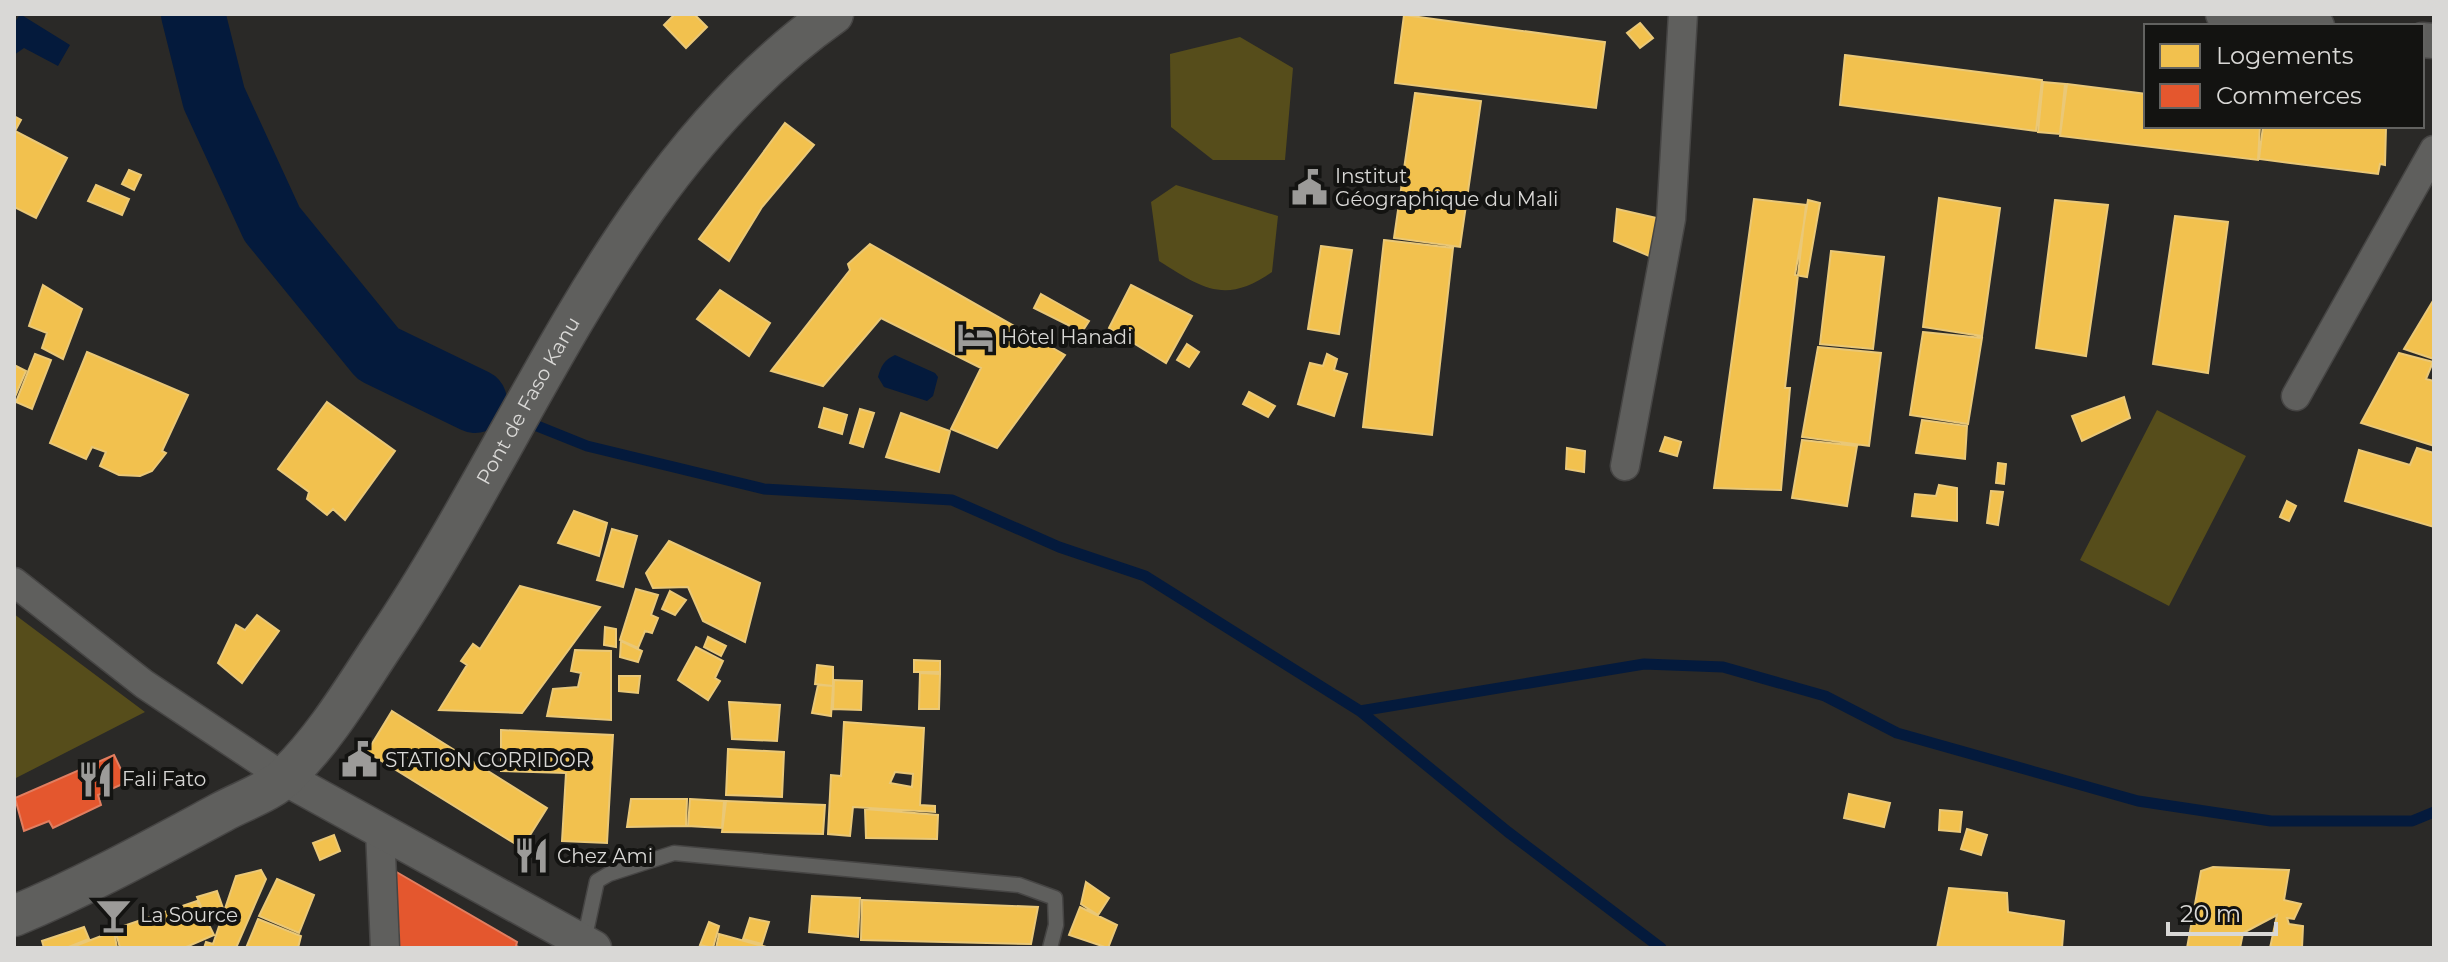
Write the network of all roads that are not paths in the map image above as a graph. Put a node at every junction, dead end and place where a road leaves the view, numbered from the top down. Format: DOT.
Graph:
graph roads {
  1 [pos="833,14"];
  2 [pos="1683,14"];
  3 [pos="2223,14"];
  4 [pos="2301,24"];
  5 [pos="2434,150"];
  6 [pos="2296,396"];
  7 [pos="1625,466"];
  8 [pos="14,582"];
  9 [pos="285,778"];
  10 [pos="380,830"];
  11 [pos="14,916"];
  12 [pos="589,945"];
  13 [pos="385,948"];
  14 [pos="1050,948"];
  1 -- 9 [label="main road, Pont de Faso Kanu"];
  2 -- 7 [label="street"];
  3 -- 4 [label="street"];
  5 -- 6 [label="street"];
  8 -- 9 [label="street"];
  9 -- 10 [label="street"];
  9 -- 11 [label="main road"];
  10 -- 12 [label="street"];
  10 -- 13 [label="street"];
  12 -- 14 [label="lane"];
}
